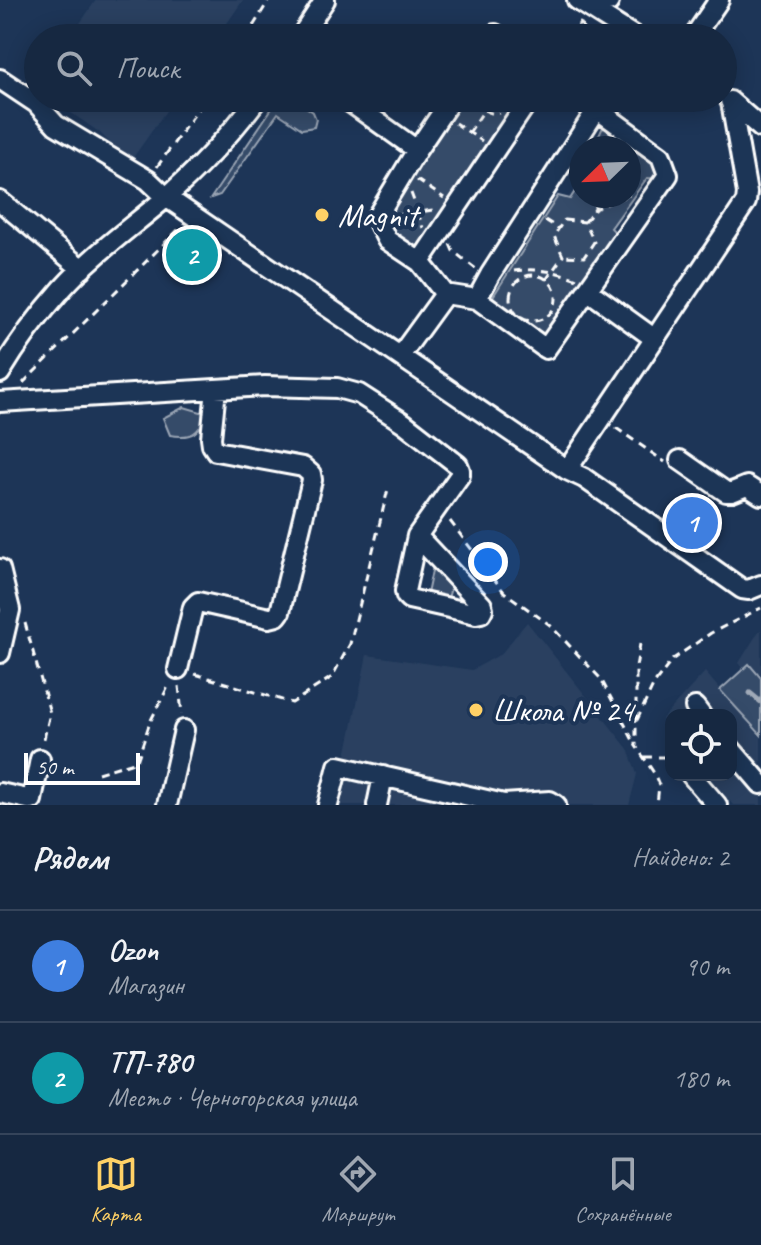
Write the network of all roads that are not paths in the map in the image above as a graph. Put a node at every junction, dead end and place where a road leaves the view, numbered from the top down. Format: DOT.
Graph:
graph roads {
  1 [pos="325,0"];
  2 [pos="577,0"];
  3 [pos="719,0"];
  4 [pos="607,4"];
  5 [pos="309,24"];
  6 [pos="625,24"];
  7 [pos="703,24"];
  8 [pos="0,79"];
  9 [pos="24,95"];
  10 [pos="737,108"];
  11 [pos="44,112"];
  12 [pos="247,112"];
  13 [pos="364,112"];
  14 [pos="443,112"];
  15 [pos="521,112"];
  16 [pos="586,112"];
  17 [pos="603,112"];
  18 [pos="730,112"];
  19 [pos="761,128"];
  20 [pos="417,150"];
  21 [pos="166,197"];
  22 [pos="0,201"];
  23 [pos="425,255"];
  24 [pos="82,269"];
  25 [pos="587,290"];
  26 [pos="445,294"];
  27 [pos="477,299"];
  28 [pos="655,339"];
  29 [pos="400,356"];
  30 [pos="0,373"];
  31 [pos="216,389"];
  32 [pos="2,402"];
  33 [pos="680,460"];
  34 [pos="567,470"];
  35 [pos="761,495"];
  36 [pos="417,536"];
  37 [pos="0,569"];
  38 [pos="761,585"];
  39 [pos="0,653"];
  40 [pos="178,669"];
  41 [pos="184,730"];
  42 [pos="737,756"];
  43 [pos="40,759"];
  44 [pos="383,776"];
  45 [pos="696,781"];
  46 [pos="761,784"];
  47 [pos="0,793"];
  48 [pos="167,805"];
  49 [pos="328,805"];
  50 [pos="377,805"];
  51 [pos="556,805"];
  52 [pos="717,805"];
  1 -- 5 [label="street"];
  2 -- 4 [label="street"];
  3 -- 7 [label="street"];
  4 -- 6 [label="street"];
  8 -- 9 [label="street"];
  10 -- 19 [label="street"];
  11 -- 21 [label="street"];
  12 -- 21 [label="street"];
  13 -- 20 [label="street"];
  14 -- 20 [label="street"];
  15 -- 23 [label="street"];
  16 -- 27 [label="street"];
  17 -- 25 [label="street"];
  18 -- 28 [label="street"];
  20 -- 23 [label="street"];
  21 -- 24 [label="street"];
  21 -- 29 [label="street"];
  22 -- 24 [label="street"];
  23 -- 26 [label="street"];
  24 -- 30 [label="street"];
  25 -- 27 [label="street"];
  25 -- 28 [label="street"];
  26 -- 27 [label="street"];
  26 -- 29 [label="street"];
  28 -- 34 [label="street"];
  29 -- 34 [label="street"];
  31 -- 32 [label="street"];
  31 -- 36 [label="street"];
  31 -- 40 [label="street"];
  33 -- 35 [label="street"];
  34 -- 38 [label="street"];
  36 -- 36 [label="street"];
  37 -- 39 [label="street"];
  41 -- 48 [label="street"];
  42 -- 46 [label="street"];
  43 -- 47 [label="street"];
  44 -- 49 [label="street"];
  44 -- 50 [label="street"];
  44 -- 51 [label="street"];
  45 -- 52 [label="street"];
}
